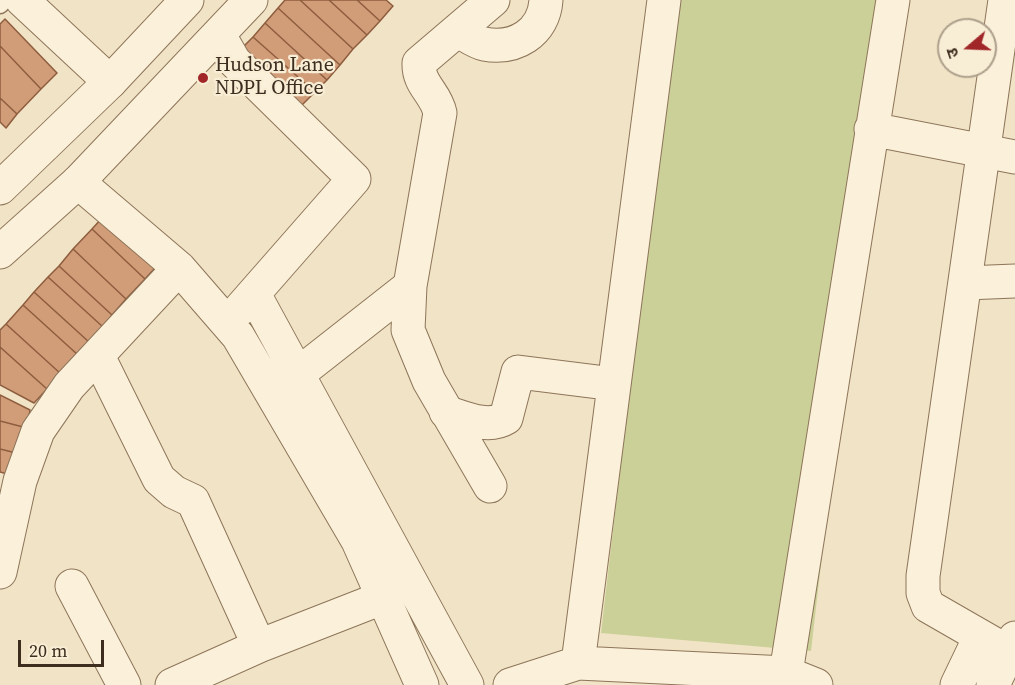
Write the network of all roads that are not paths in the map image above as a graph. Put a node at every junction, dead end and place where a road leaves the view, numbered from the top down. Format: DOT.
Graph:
graph roads {
  1 [pos="5,0"];
  2 [pos="22,0"];
  3 [pos="187,0"];
  4 [pos="251,0"];
  5 [pos="493,0"];
  6 [pos="546,0"];
  7 [pos="664,0"];
  8 [pos="893,0"];
  9 [pos="1005,0"];
  10 [pos="0,5"];
  11 [pos="458,31"];
  12 [pos="219,35"];
  13 [pos="110,82"];
  14 [pos="872,129"];
  15 [pos="1000,155"];
  16 [pos="78,182"];
  17 [pos="0,188"];
  18 [pos="0,252"];
  19 [pos="179,268"];
  20 [pos="1015,281"];
  21 [pos="966,283"];
  22 [pos="410,286"];
  23 [pos="254,294"];
  24 [pos="227,323"];
  25 [pos="98,356"];
  26 [pos="298,374"];
  27 [pos="614,384"];
  28 [pos="446,412"];
  29 [pos="490,486"];
  30 [pos="0,572"];
  31 [pos="72,586"];
  32 [pos="382,598"];
  33 [pos="259,646"];
  34 [pos="1005,646"];
  35 [pos="578,663"];
  36 [pos="786,673"];
  37 [pos="124,685"];
  38 [pos="172,685"];
  39 [pos="422,685"];
  40 [pos="467,685"];
  41 [pos="510,685"];
  42 [pos="816,685"];
  43 [pos="957,685"];
  44 [pos="993,685"];
  1 -- 10 [label="lane"];
  2 -- 13 [label="street"];
  3 -- 13 [label="street"];
  4 -- 12 [label="street"];
  5 -- 11 [label="street"];
  6 -- 11 [label="street"];
  7 -- 27 [label="street"];
  8 -- 14 [label="street"];
  9 -- 15 [label="street"];
  11 -- 22 [label="street"];
  12 -- 16 [label="street"];
  12 -- 23 [label="street"];
  13 -- 17 [label="street"];
  14 -- 15 [label="street"];
  14 -- 36 [label="street"];
  15 -- 21 [label="street"];
  16 -- 18 [label="street"];
  16 -- 19 [label="street"];
  19 -- 24 [label="street"];
  19 -- 25 [label="street"];
  20 -- 21 [label="street"];
  21 -- 34 [label="street"];
  22 -- 26 [label="street"];
  22 -- 28 [label="street"];
  23 -- 24 [label="street"];
  23 -- 26 [label="street"];
  24 -- 32 [label="street"];
  25 -- 30 [label="street"];
  25 -- 33 [label="street"];
  26 -- 40 [label="street"];
  27 -- 28 [label="street"];
  27 -- 35 [label="street"];
  28 -- 29 [label="street"];
  31 -- 37 [label="street"];
  32 -- 33 [label="street"];
  32 -- 39 [label="street"];
  33 -- 38 [label="street"];
  34 -- 43 [label="street"];
  34 -- 44 [label="street"];
  35 -- 36 [label="street"];
  35 -- 41 [label="street"];
  36 -- 42 [label="street"];
}
